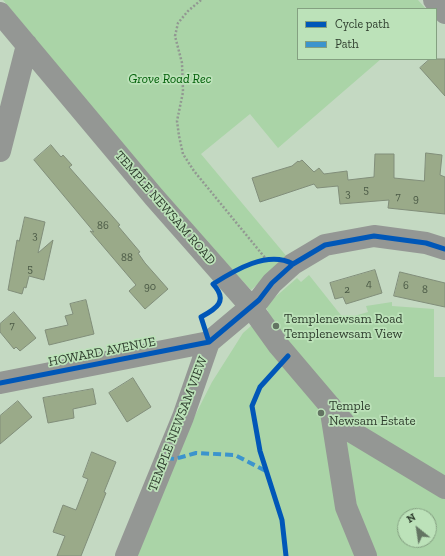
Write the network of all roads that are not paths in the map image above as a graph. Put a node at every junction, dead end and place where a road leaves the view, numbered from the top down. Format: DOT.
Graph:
graph roads {
  1 [pos="434,0"];
  2 [pos="0,12"];
  3 [pos="445,13"];
  4 [pos="27,45"];
  5 [pos="0,151"];
  6 [pos="445,249"];
  7 [pos="250,307"];
  8 [pos="209,342"];
  9 [pos="0,383"];
  10 [pos="330,405"];
  11 [pos="445,488"];
  12 [pos="126,556"];
  13 [pos="366,556"];
  1 -- 3 [label="street"];
  2 -- 4 [label="street, TEMPLE NEWSAM ROAD"];
  4 -- 5 [label="street"];
  4 -- 7 [label="street, TEMPLE NEWSAM ROAD"];
  6 -- 7 [label="street, TEMPLE NEWSAM VIEW"];
  7 -- 8 [label="street, TEMPLE NEWSAM VIEW"];
  7 -- 10 [label="street, TEMPLE NEWSAM ROAD"];
  8 -- 9 [label="street, HOWARD AVENUE"];
  8 -- 12 [label="street, TEMPLE NEWSAM VIEW"];
  10 -- 11 [label="street, TEMPLE NEWSAM ROAD"];
  10 -- 13 [label="street"];
}
